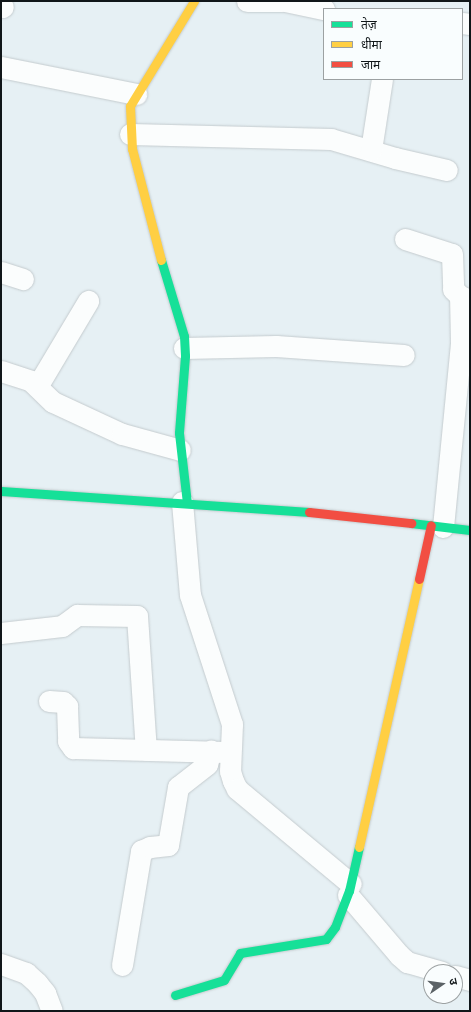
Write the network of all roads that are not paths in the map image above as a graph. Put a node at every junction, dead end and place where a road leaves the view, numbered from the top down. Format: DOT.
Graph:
graph roads {
  1 [pos="194,1"];
  2 [pos="247,1"];
  3 [pos="284,1"];
  4 [pos="323,9"];
  5 [pos="1,67"];
  6 [pos="382,80"];
  7 [pos="136,94"];
  8 [pos="130,134"];
  9 [pos="370,150"];
  10 [pos="448,170"];
  11 [pos="405,239"];
  12 [pos="1,272"];
  13 [pos="23,279"];
  14 [pos="465,298"];
  15 [pos="88,301"];
  16 [pos="184,348"];
  17 [pos="404,355"];
  18 [pos="1,371"];
  19 [pos="38,385"];
  20 [pos="461,430"];
  21 [pos="180,450"];
  22 [pos="1,491"];
  23 [pos="184,503"];
  24 [pos="437,526"];
  25 [pos="470,530"];
  26 [pos="1,633"];
  27 [pos="49,701"];
  28 [pos="146,750"];
  29 [pos="211,751"];
  30 [pos="232,752"];
  31 [pos="349,890"];
  32 [pos="1,964"];
  33 [pos="122,965"];
  34 [pos="423,966"];
  35 [pos="175,995"];
  36 [pos="52,1011"];
  1 -- 7 [label="street"];
  2 -- 3 [label="street"];
  3 -- 4 [label="street"];
  5 -- 7 [label="street"];
  6 -- 9 [label="street"];
  7 -- 8 [label="street"];
  8 -- 9 [label="street"];
  8 -- 16 [label="street"];
  9 -- 10 [label="street"];
  11 -- 14 [label="street"];
  12 -- 13 [label="street"];
  14 -- 20 [label="street"];
  15 -- 19 [label="street"];
  16 -- 17 [label="street"];
  16 -- 21 [label="street"];
  18 -- 19 [label="street"];
  19 -- 21 [label="street"];
  20 -- 24 [label="street"];
  21 -- 23 [label="street"];
  22 -- 23 [label="street"];
  23 -- 24 [label="street"];
  23 -- 30 [label="street"];
  24 -- 25 [label="street"];
  24 -- 31 [label="street"];
  26 -- 28 [label="street"];
  27 -- 28 [label="street"];
  28 -- 29 [label="street"];
  29 -- 30 [label="street"];
  29 -- 33 [label="street"];
  30 -- 31 [label="street"];
  31 -- 34 [label="street"];
  31 -- 35 [label="street"];
  32 -- 36 [label="street"];
}
